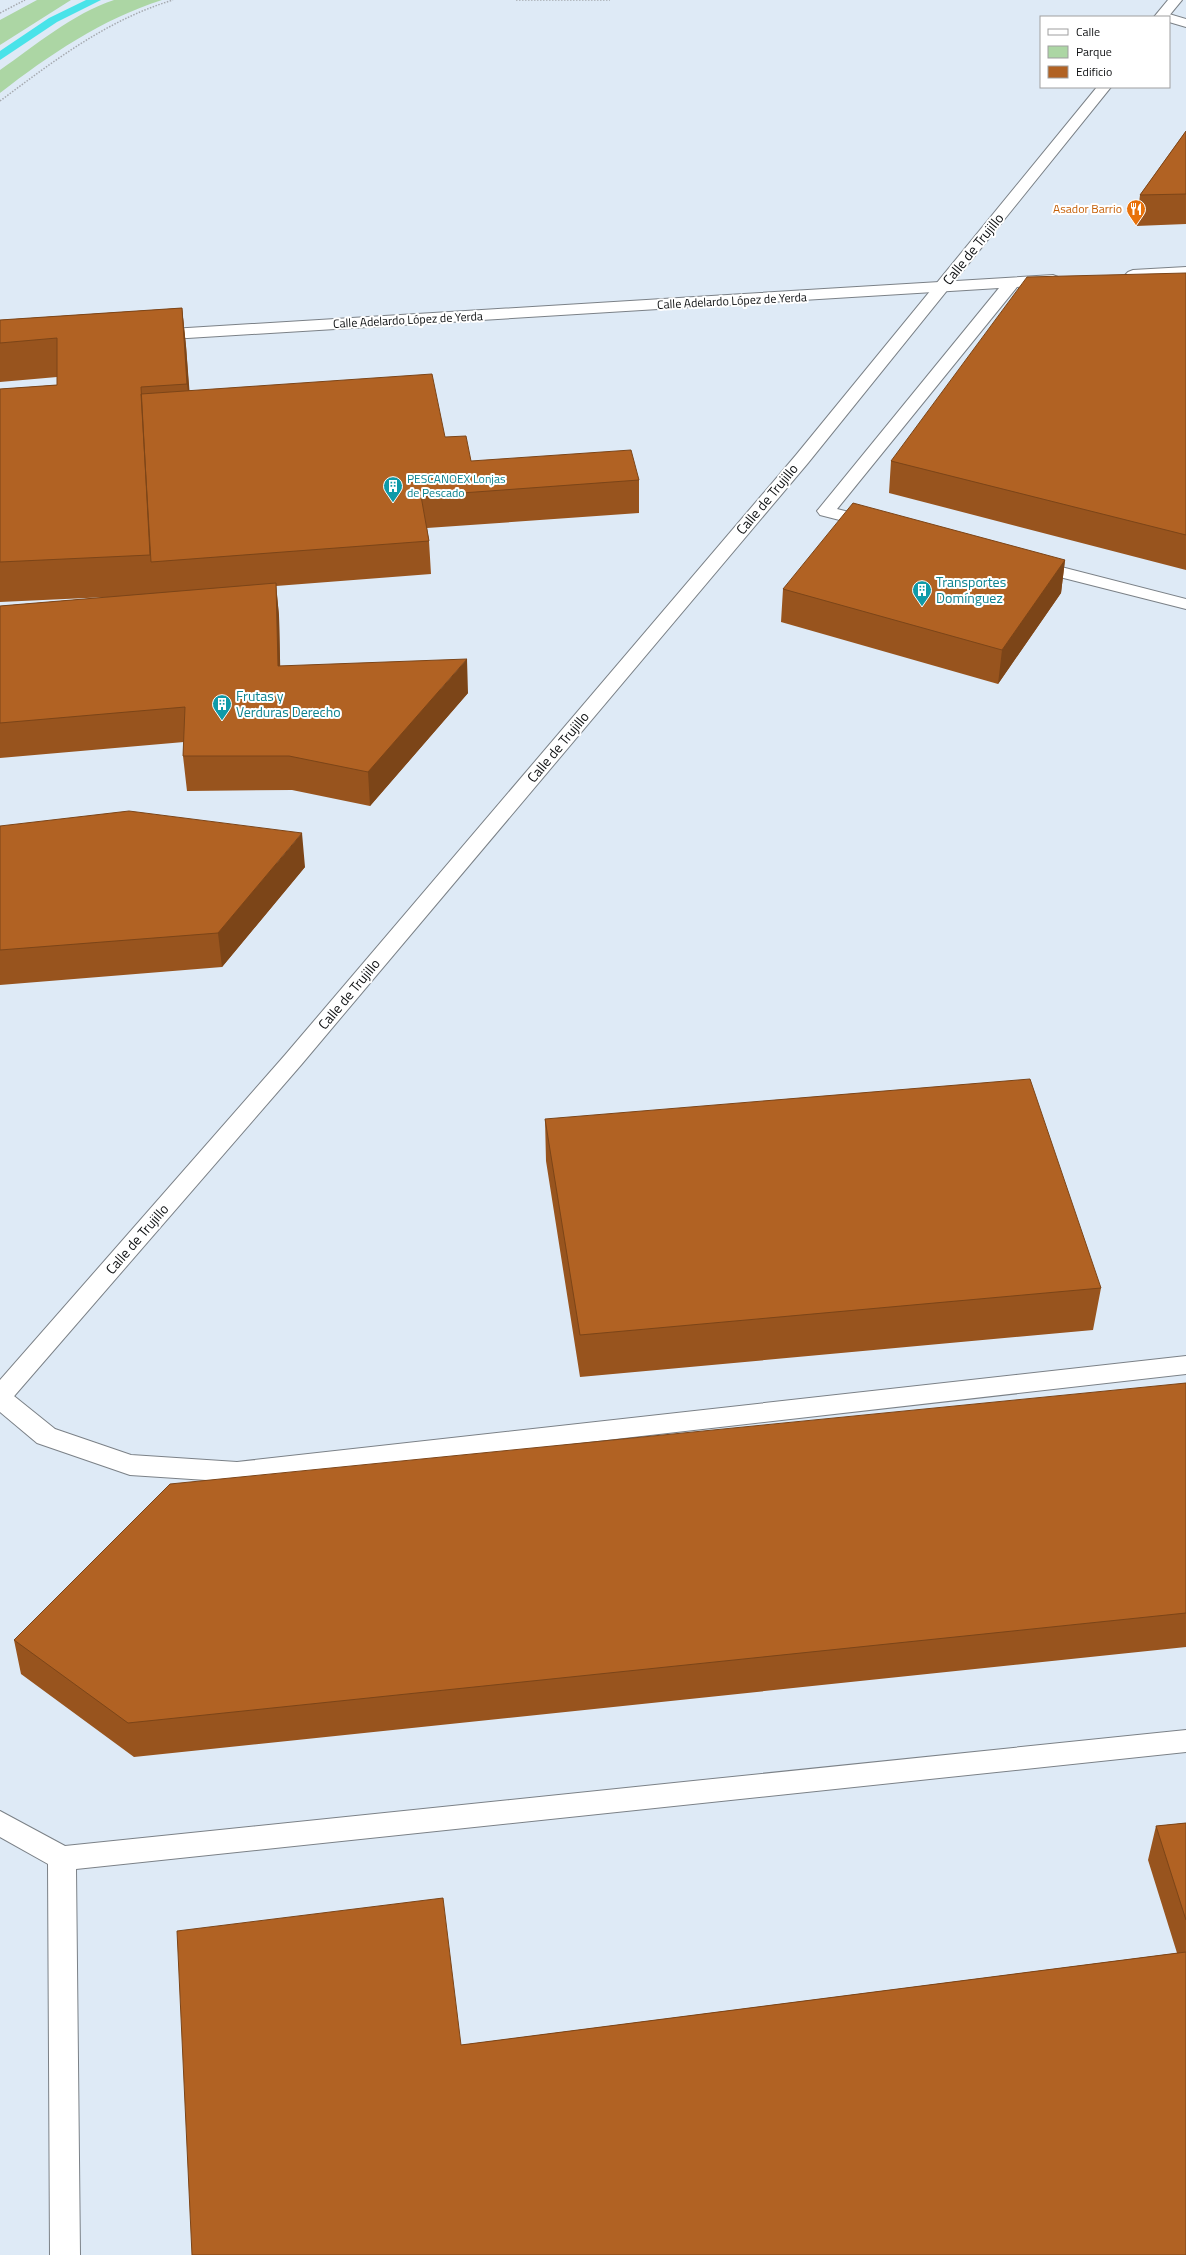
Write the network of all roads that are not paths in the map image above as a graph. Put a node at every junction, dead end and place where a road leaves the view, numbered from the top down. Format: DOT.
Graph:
graph roads {
  1 [pos="1175,0"];
  2 [pos="1165,16"];
  3 [pos="1170,19"];
  4 [pos="1186,23"];
  5 [pos="1103,88"];
  6 [pos="1186,272"];
  7 [pos="1115,276"];
  8 [pos="1067,279"];
  9 [pos="1012,283"];
  10 [pos="941,287"];
  11 [pos="140,335"];
  12 [pos="888,527"];
  13 [pos="1018,560"];
  14 [pos="1186,604"];
  15 [pos="1186,1365"];
  16 [pos="0,1397"];
  17 [pos="1186,1741"];
  18 [pos="0,1823"];
  19 [pos="62,1858"];
  20 [pos="65,2255"];
  1 -- 2 [label="street"];
  3 -- 4 [label="street"];
  5 -- 10 [label="street, Calle de Trujillo"];
  6 -- 7 [label="street"];
  8 -- 9 [label="street, Calle Adelardo López de Yerda"];
  9 -- 10 [label="street, Calle Adelardo López de Yerda"];
  9 -- 12 [label="street"];
  10 -- 11 [label="street, Calle Adelardo López de Yerda"];
  10 -- 16 [label="street, Calle de Trujillo"];
  13 -- 14 [label="street"];
  15 -- 16 [label="street"];
  17 -- 19 [label="street"];
  18 -- 19 [label="street"];
  19 -- 20 [label="street"];
}
